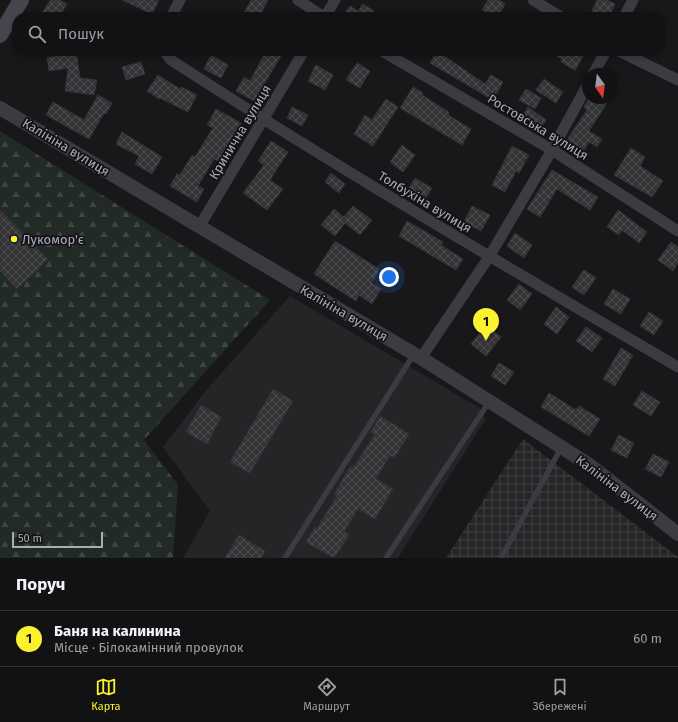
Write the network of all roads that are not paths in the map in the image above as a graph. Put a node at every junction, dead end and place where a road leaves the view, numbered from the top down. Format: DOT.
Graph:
graph roads {
  1 [pos="21,0"];
  2 [pos="180,0"];
  3 [pos="298,0"];
  4 [pos="335,0"];
  5 [pos="533,0"];
  6 [pos="633,0"];
  7 [pos="14,12"];
  8 [pos="174,12"];
  9 [pos="316,12"];
  10 [pos="327,12"];
  11 [pos="553,12"];
  12 [pos="627,12"];
  13 [pos="12,15"];
  14 [pos="0,35"];
  15 [pos="168,56"];
  16 [pos="301,56"];
  17 [pos="391,56"];
  18 [pos="603,56"];
  19 [pos="629,56"];
  20 [pos="596,68"];
  21 [pos="678,80"];
  22 [pos="582,95"];
  23 [pos="0,108"];
  24 [pos="263,120"];
  25 [pos="552,150"];
  26 [pos="199,227"];
  27 [pos="678,231"];
  28 [pos="489,256"];
  29 [pos="418,356"];
  30 [pos="678,367"];
  31 [pos="489,401"];
  32 [pos="561,447"];
  33 [pos="678,534"];
  34 [pos="285,558"];
  35 [pos="386,558"];
  36 [pos="501,558"];
  1 -- 7 [label="main road"];
  2 -- 8 [label="street"];
  3 -- 9 [label="street"];
  4 -- 10 [label="street"];
  5 -- 11 [label="street"];
  6 -- 12 [label="street"];
  13 -- 14 [label="main road"];
  15 -- 24 [label="street, Толбухіна вулиця"];
  16 -- 24 [label="street, Кринична вулиця"];
  17 -- 25 [label="street, Ростовська вулиця"];
  18 -- 20 [label="street"];
  19 -- 21 [label="street"];
  22 -- 25 [label="street"];
  23 -- 26 [label="street, Калініна вулиця"];
  24 -- 26 [label="street, Кринична вулиця"];
  24 -- 28 [label="street, Толбухіна вулиця"];
  25 -- 27 [label="street, Ростовська вулиця"];
  25 -- 28 [label="street"];
  26 -- 29 [label="street, Калініна вулиця"];
  28 -- 29 [label="street"];
  28 -- 30 [label="street, Толбухіна вулиця"];
  29 -- 31 [label="street, Калініна вулиця"];
  29 -- 34 [label="lane"];
  31 -- 32 [label="street, Калініна вулиця"];
  31 -- 35 [label="lane"];
  32 -- 33 [label="street, Калініна вулиця"];
  32 -- 36 [label="lane"];
}
